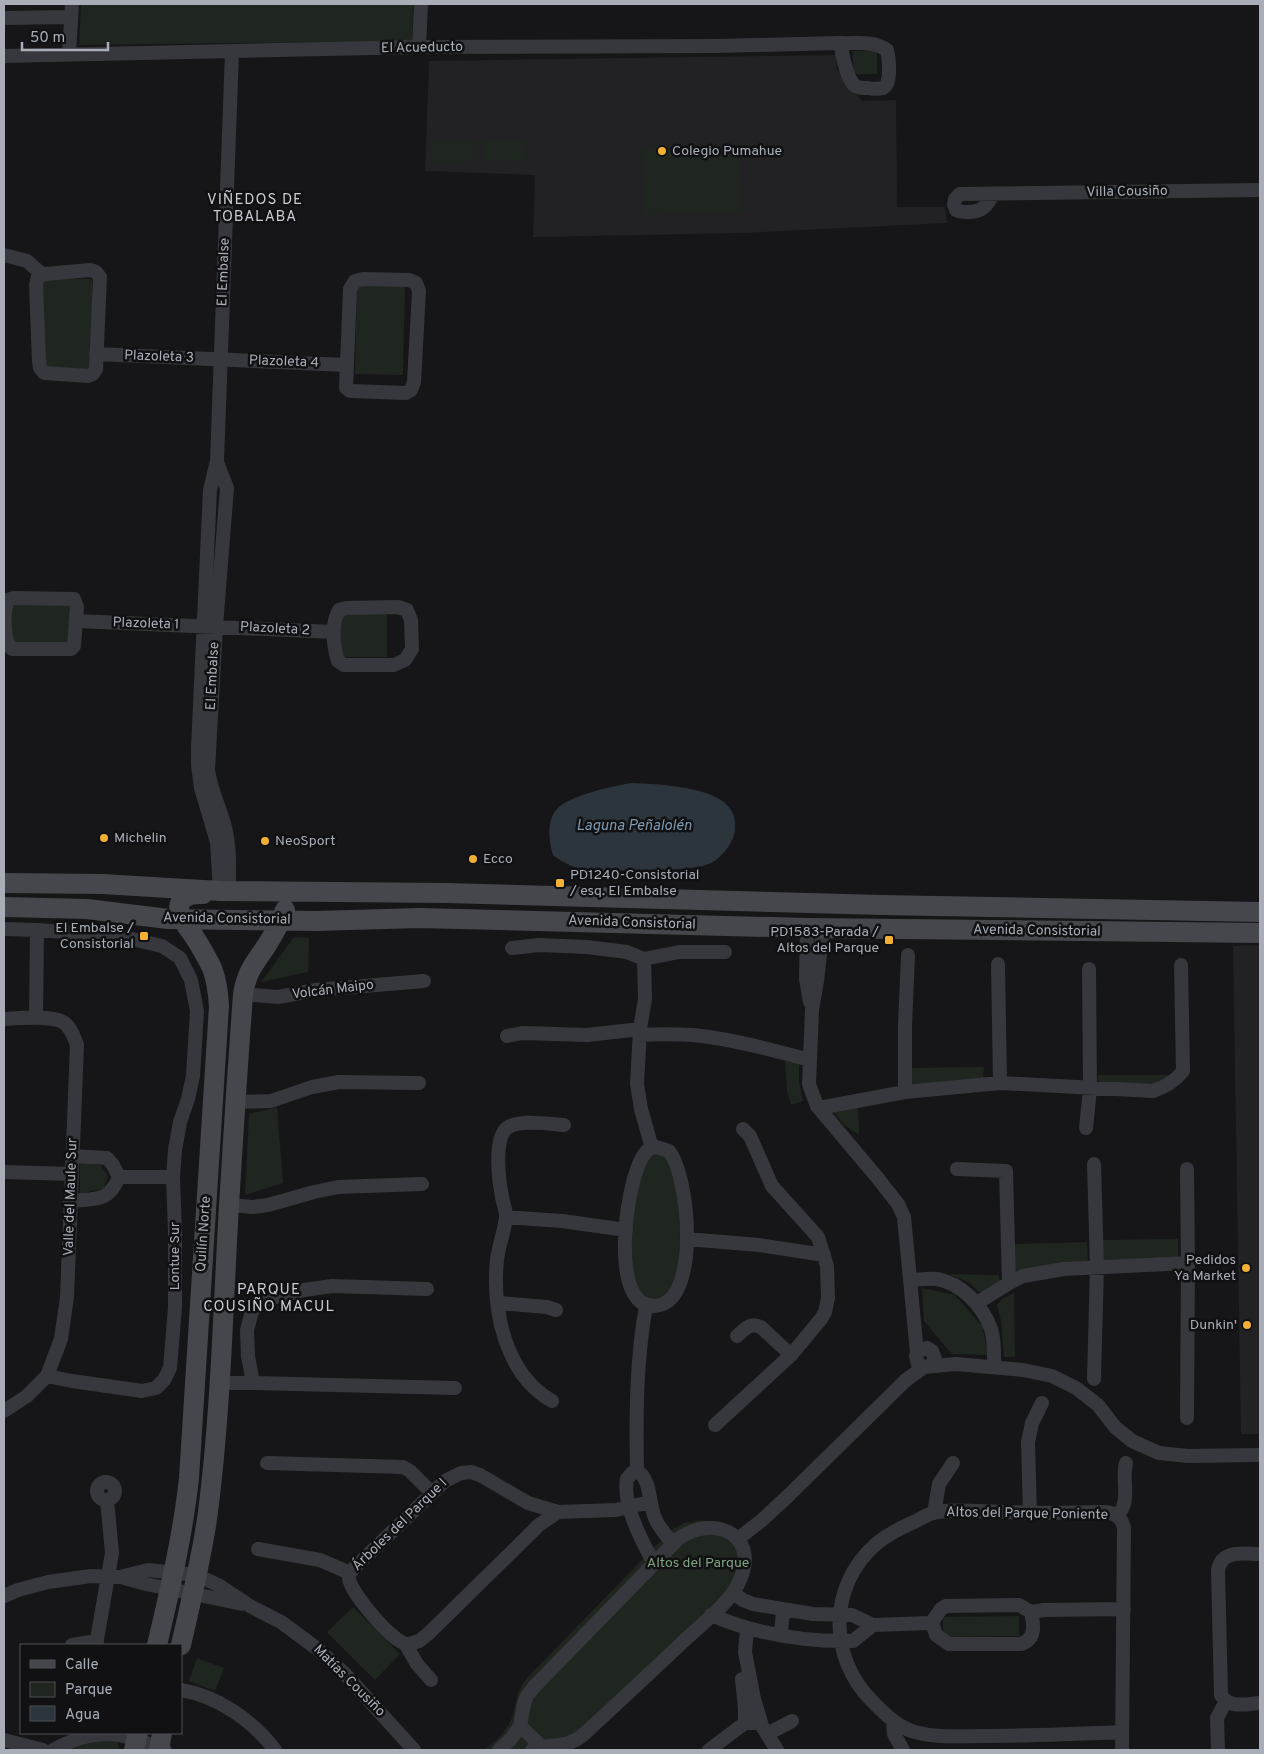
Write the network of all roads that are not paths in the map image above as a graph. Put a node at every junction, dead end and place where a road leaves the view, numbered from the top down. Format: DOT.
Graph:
graph roads {
  1 [pos="421,4"];
  2 [pos="71,10"];
  3 [pos="4,18"];
  4 [pos="840,43"];
  5 [pos="419,47"];
  6 [pos="232,52"];
  7 [pos="69,54"];
  8 [pos="4,56"];
  9 [pos="1260,190"];
  10 [pos="993,194"];
  11 [pos="4,255"];
  12 [pos="43,275"];
  13 [pos="96,354"];
  14 [pos="221,360"];
  15 [pos="346,365"];
  16 [pos="77,621"];
  17 [pos="210,626"];
  18 [pos="334,632"];
  19 [pos="4,883"];
  20 [pos="224,891"];
  21 [pos="283,892"];
  22 [pos="643,898"];
  23 [pos="4,907"];
  24 [pos="1114,910"];
  25 [pos="1181,911"];
  26 [pos="1260,912"];
  27 [pos="182,919"];
  28 [pos="280,920"];
  29 [pos="641,924"];
  30 [pos="815,928"];
  31 [pos="4,929"];
  32 [pos="37,930"];
  33 [pos="1114,932"];
  34 [pos="1179,932"];
  35 [pos="1260,933"];
  36 [pos="512,948"];
  37 [pos="725,952"];
  38 [pos="908,955"];
  39 [pos="644,960"];
  40 [pos="998,964"];
  41 [pos="1181,965"];
  42 [pos="1089,969"];
  43 [pos="424,981"];
  44 [pos="243,994"];
  45 [pos="36,1018"];
  46 [pos="4,1019"];
  47 [pos="640,1032"];
  48 [pos="507,1036"];
  49 [pos="810,1060"];
  50 [pos="419,1083"];
  51 [pos="1000,1083"];
  52 [pos="1090,1089"];
  53 [pos="905,1092"];
  54 [pos="235,1102"];
  55 [pos="819,1108"];
  56 [pos="564,1125"];
  57 [pos="743,1128"];
  58 [pos="1086,1128"];
  59 [pos="652,1148"];
  60 [pos="72,1156"];
  61 [pos="1094,1164"];
  62 [pos="957,1169"];
  63 [pos="1187,1169"];
  64 [pos="4,1172"];
  65 [pos="72,1174"];
  66 [pos="119,1177"];
  67 [pos="173,1178"];
  68 [pos="422,1184"];
  69 [pos="70,1201"];
  70 [pos="229,1205"];
  71 [pos="506,1217"];
  72 [pos="626,1230"];
  73 [pos="687,1239"];
  74 [pos="824,1255"];
  75 [pos="1188,1263"];
  76 [pos="1098,1267"];
  77 [pos="910,1280"];
  78 [pos="1009,1283"];
  79 [pos="426,1289"];
  80 [pos="498,1303"];
  81 [pos="977,1303"];
  82 [pos="646,1306"];
  83 [pos="556,1310"];
  84 [pos="737,1336"];
  85 [pos="791,1355"];
  86 [pos="925,1358"];
  87 [pos="994,1368"];
  88 [pos="47,1376"];
  89 [pos="1094,1379"];
  90 [pos="220,1383"];
  91 [pos="253,1383"];
  92 [pos="455,1388"];
  93 [pos="552,1401"];
  94 [pos="1042,1403"];
  95 [pos="4,1411"];
  96 [pos="1187,1418"];
  97 [pos="715,1425"];
  98 [pos="1260,1454"];
  99 [pos="267,1463"];
  100 [pos="953,1463"];
  101 [pos="1126,1463"];
  102 [pos="637,1471"];
  103 [pos="432,1494"];
  104 [pos="107,1500"];
  105 [pos="650,1502"];
  106 [pos="528,1503"];
  107 [pos="630,1508"];
  108 [pos="558,1512"];
  109 [pos="934,1513"];
  110 [pos="1030,1513"];
  111 [pos="1117,1516"];
  112 [pos="532,1532"];
  113 [pos="739,1538"];
  114 [pos="673,1544"];
  115 [pos="258,1549"];
  116 [pos="1260,1554"];
  117 [pos="654,1563"];
  118 [pos="350,1573"];
  119 [pos="114,1577"];
  120 [pos="172,1580"];
  121 [pos="194,1585"];
  122 [pos="732,1593"];
  123 [pos="4,1596"];
  124 [pos="1124,1609"];
  125 [pos="783,1610"];
  126 [pos="1031,1612"];
  127 [pos="711,1615"];
  128 [pos="840,1615"];
  129 [pos="932,1623"];
  130 [pos="872,1626"];
  131 [pos="747,1628"];
  132 [pos="781,1636"];
  133 [pos="841,1642"];
  134 [pos="96,1643"];
  135 [pos="157,1644"];
  136 [pos="181,1644"];
  137 [pos="406,1645"];
  138 [pos="431,1680"];
  139 [pos="746,1683"];
  140 [pos="182,1690"];
  141 [pos="1226,1702"];
  142 [pos="1260,1703"];
  143 [pos="792,1720"];
  144 [pos="893,1722"];
  145 [pos="745,1723"];
  146 [pos="520,1726"];
  147 [pos="765,1730"];
  148 [pos="1122,1732"];
  149 [pos="4,1740"];
  150 [pos="136,1741"];
  151 [pos="1019,1743"];
  152 [pos="161,1745"];
  153 [pos="536,1748"];
  154 [pos="43,1750"];
  155 [pos="53,1750"];
  156 [pos="276,1750"];
  157 [pos="414,1750"];
  158 [pos="499,1750"];
  159 [pos="709,1750"];
  160 [pos="777,1750"];
  161 [pos="903,1750"];
  162 [pos="1122,1750"];
  163 [pos="1218,1750"];
  1 -- 5 [label="street"];
  2 -- 3 [label="street"];
  2 -- 7 [label="street"];
  4 -- 5 [label="street, El Acueducto"];
  5 -- 6 [label="street, El Acueducto"];
  6 -- 7 [label="street, El Acueducto"];
  6 -- 14 [label="street, El Embalse"];
  7 -- 8 [label="street, El Acueducto"];
  9 -- 10 [label="street, Villa Cousiño"];
  11 -- 12 [label="street"];
  12 -- 13 [label="street"];
  12 -- 13 [label="street"];
  13 -- 14 [label="street, Plazoleta 3"];
  14 -- 15 [label="street, Plazoleta 4"];
  14 -- 17 [label="street, El Embalse"];
  15 -- 15 [label="street"];
  16 -- 16 [label="street"];
  16 -- 17 [label="street, Plazoleta 1"];
  17 -- 18 [label="street, Plazoleta 2"];
  17 -- 20 [label="street, El Embalse"];
  18 -- 18 [label="street"];
  19 -- 20 [label="main road, Avenida Consistorial"];
  20 -- 21 [label="main road, Avenida Consistorial"];
  20 -- 27 [label="main road"];
  21 -- 22 [label="main road, Avenida Consistorial"];
  21 -- 28 [label="main road, Quilín Norte"];
  22 -- 24 [label="main road, Avenida Consistorial"];
  22 -- 29 [label="main road"];
  23 -- 27 [label="main road, Avenida Consistorial"];
  24 -- 25 [label="main road, Avenida Consistorial"];
  24 -- 33 [label="main road"];
  25 -- 26 [label="main road, Avenida Consistorial"];
  25 -- 34 [label="main road"];
  27 -- 28 [label="main road, Avenida Consistorial"];
  27 -- 120 [label="main road, Quilín Norte"];
  28 -- 29 [label="main road, Avenida Consistorial"];
  28 -- 44 [label="main road, Quilín Norte"];
  29 -- 30 [label="main road, Avenida Consistorial"];
  30 -- 33 [label="main road, Avenida Consistorial"];
  30 -- 49 [label="street"];
  31 -- 32 [label="street, Lontue Sur"];
  32 -- 45 [label="street"];
  32 -- 67 [label="street, Lontue Sur"];
  33 -- 34 [label="main road, Avenida Consistorial"];
  34 -- 35 [label="main road, Avenida Consistorial"];
  36 -- 39 [label="street"];
  37 -- 39 [label="street"];
  38 -- 53 [label="street"];
  39 -- 47 [label="street"];
  40 -- 51 [label="street"];
  41 -- 52 [label="street"];
  42 -- 52 [label="street"];
  43 -- 44 [label="street, Volcán Maipo"];
  44 -- 54 [label="main road, Quilín Norte"];
  45 -- 46 [label="street, Valle del Maule Sur"];
  45 -- 60 [label="street, Valle del Maule Sur"];
  47 -- 48 [label="street"];
  47 -- 49 [label="street"];
  47 -- 59 [label="street"];
  49 -- 55 [label="street"];
  50 -- 54 [label="street"];
  51 -- 52 [label="street"];
  51 -- 53 [label="street"];
  52 -- 58 [label="street"];
  53 -- 55 [label="street"];
  54 -- 70 [label="main road, Quilín Norte"];
  55 -- 77 [label="street"];
  56 -- 71 [label="street"];
  57 -- 74 [label="street"];
  59 -- 72 [label="street"];
  59 -- 73 [label="street"];
  60 -- 65 [label="street, Valle del Maule Sur"];
  60 -- 66 [label="street"];
  61 -- 76 [label="street"];
  62 -- 78 [label="street"];
  63 -- 75 [label="street"];
  64 -- 65 [label="street"];
  65 -- 69 [label="street, Valle del Maule Sur"];
  66 -- 67 [label="street"];
  66 -- 69 [label="street"];
  67 -- 88 [label="street, Lontue Sur"];
  68 -- 70 [label="street"];
  69 -- 88 [label="street, Valle del Maule Sur"];
  70 -- 90 [label="main road, Quilín Norte"];
  71 -- 72 [label="street"];
  71 -- 80 [label="street"];
  72 -- 82 [label="street"];
  73 -- 74 [label="street"];
  73 -- 82 [label="street"];
  74 -- 85 [label="street"];
  75 -- 76 [label="street"];
  75 -- 96 [label="street"];
  76 -- 78 [label="street"];
  76 -- 89 [label="street"];
  77 -- 81 [label="street"];
  77 -- 86 [label="street"];
  78 -- 81 [label="street"];
  79 -- 91 [label="street"];
  80 -- 83 [label="street"];
  80 -- 93 [label="street"];
  81 -- 87 [label="street"];
  82 -- 102 [label="street"];
  84 -- 85 [label="street"];
  85 -- 97 [label="street"];
  86 -- 87 [label="street"];
  86 -- 113 [label="street"];
  87 -- 98 [label="street"];
  88 -- 95 [label="street, Valle del Maule Sur"];
  90 -- 91 [label="street"];
  90 -- 121 [label="main road, Quilín Norte"];
  91 -- 92 [label="street"];
  94 -- 110 [label="street"];
  99 -- 103 [label="street"];
  100 -- 109 [label="street"];
  101 -- 111 [label="street"];
  102 -- 105 [label="street"];
  102 -- 107 [label="street"];
  103 -- 106 [label="street, Árboles del Parque I"];
  103 -- 118 [label="street, Árboles del Parque I"];
  104 -- 119 [label="street"];
  105 -- 107 [label="street, Árboles del Parque I"];
  105 -- 114 [label="street"];
  106 -- 108 [label="street, Árboles del Parque I"];
  106 -- 112 [label="street"];
  107 -- 108 [label="street, Árboles del Parque I"];
  107 -- 117 [label="street"];
  108 -- 112 [label="street"];
  109 -- 110 [label="street, Altos del Parque Poniente"];
  109 -- 128 [label="street, Altos del Parque Poniente"];
  110 -- 111 [label="street, Altos del Parque Poniente"];
  111 -- 124 [label="street"];
  112 -- 137 [label="street"];
  113 -- 114 [label="street"];
  113 -- 122 [label="street"];
  114 -- 117 [label="street"];
  115 -- 118 [label="street"];
  116 -- 141 [label="street"];
  117 -- 146 [label="street"];
  118 -- 137 [label="street, Árboles del Parque I"];
  119 -- 120 [label="street, Matías Cousiño"];
  119 -- 123 [label="street, Matías Cousiño"];
  119 -- 134 [label="street"];
  120 -- 121 [label="street, Matías Cousiño"];
  120 -- 135 [label="main road, Quilín Norte"];
  121 -- 136 [label="main road, Quilín Norte"];
  121 -- 157 [label="street, Matías Cousiño"];
  122 -- 125 [label="street"];
  122 -- 127 [label="street"];
  124 -- 126 [label="street"];
  124 -- 148 [label="street"];
  125 -- 128 [label="street"];
  125 -- 132 [label="street"];
  126 -- 129 [label="street"];
  126 -- 129 [label="street"];
  127 -- 131 [label="street"];
  127 -- 153 [label="street"];
  128 -- 130 [label="street"];
  128 -- 133 [label="street, Altos del Parque Poniente"];
  129 -- 130 [label="street"];
  130 -- 133 [label="street"];
  131 -- 132 [label="street"];
  131 -- 139 [label="street"];
  132 -- 133 [label="street"];
  133 -- 144 [label="street, Altos del Parque Poniente"];
  137 -- 138 [label="street"];
  139 -- 145 [label="street"];
  139 -- 147 [label="street"];
  140 -- 156 [label="street"];
  141 -- 142 [label="street"];
  141 -- 163 [label="street"];
  143 -- 147 [label="street"];
  144 -- 151 [label="street, Altos del Parque Poniente"];
  144 -- 161 [label="street"];
  145 -- 147 [label="street"];
  145 -- 159 [label="street"];
  146 -- 153 [label="street"];
  146 -- 158 [label="street"];
  147 -- 160 [label="street"];
  148 -- 151 [label="street, Altos del Parque Poniente"];
  148 -- 162 [label="street"];
  149 -- 154 [label="street"];
  150 -- 152 [label="street"];
  150 -- 155 [label="street"];
}
